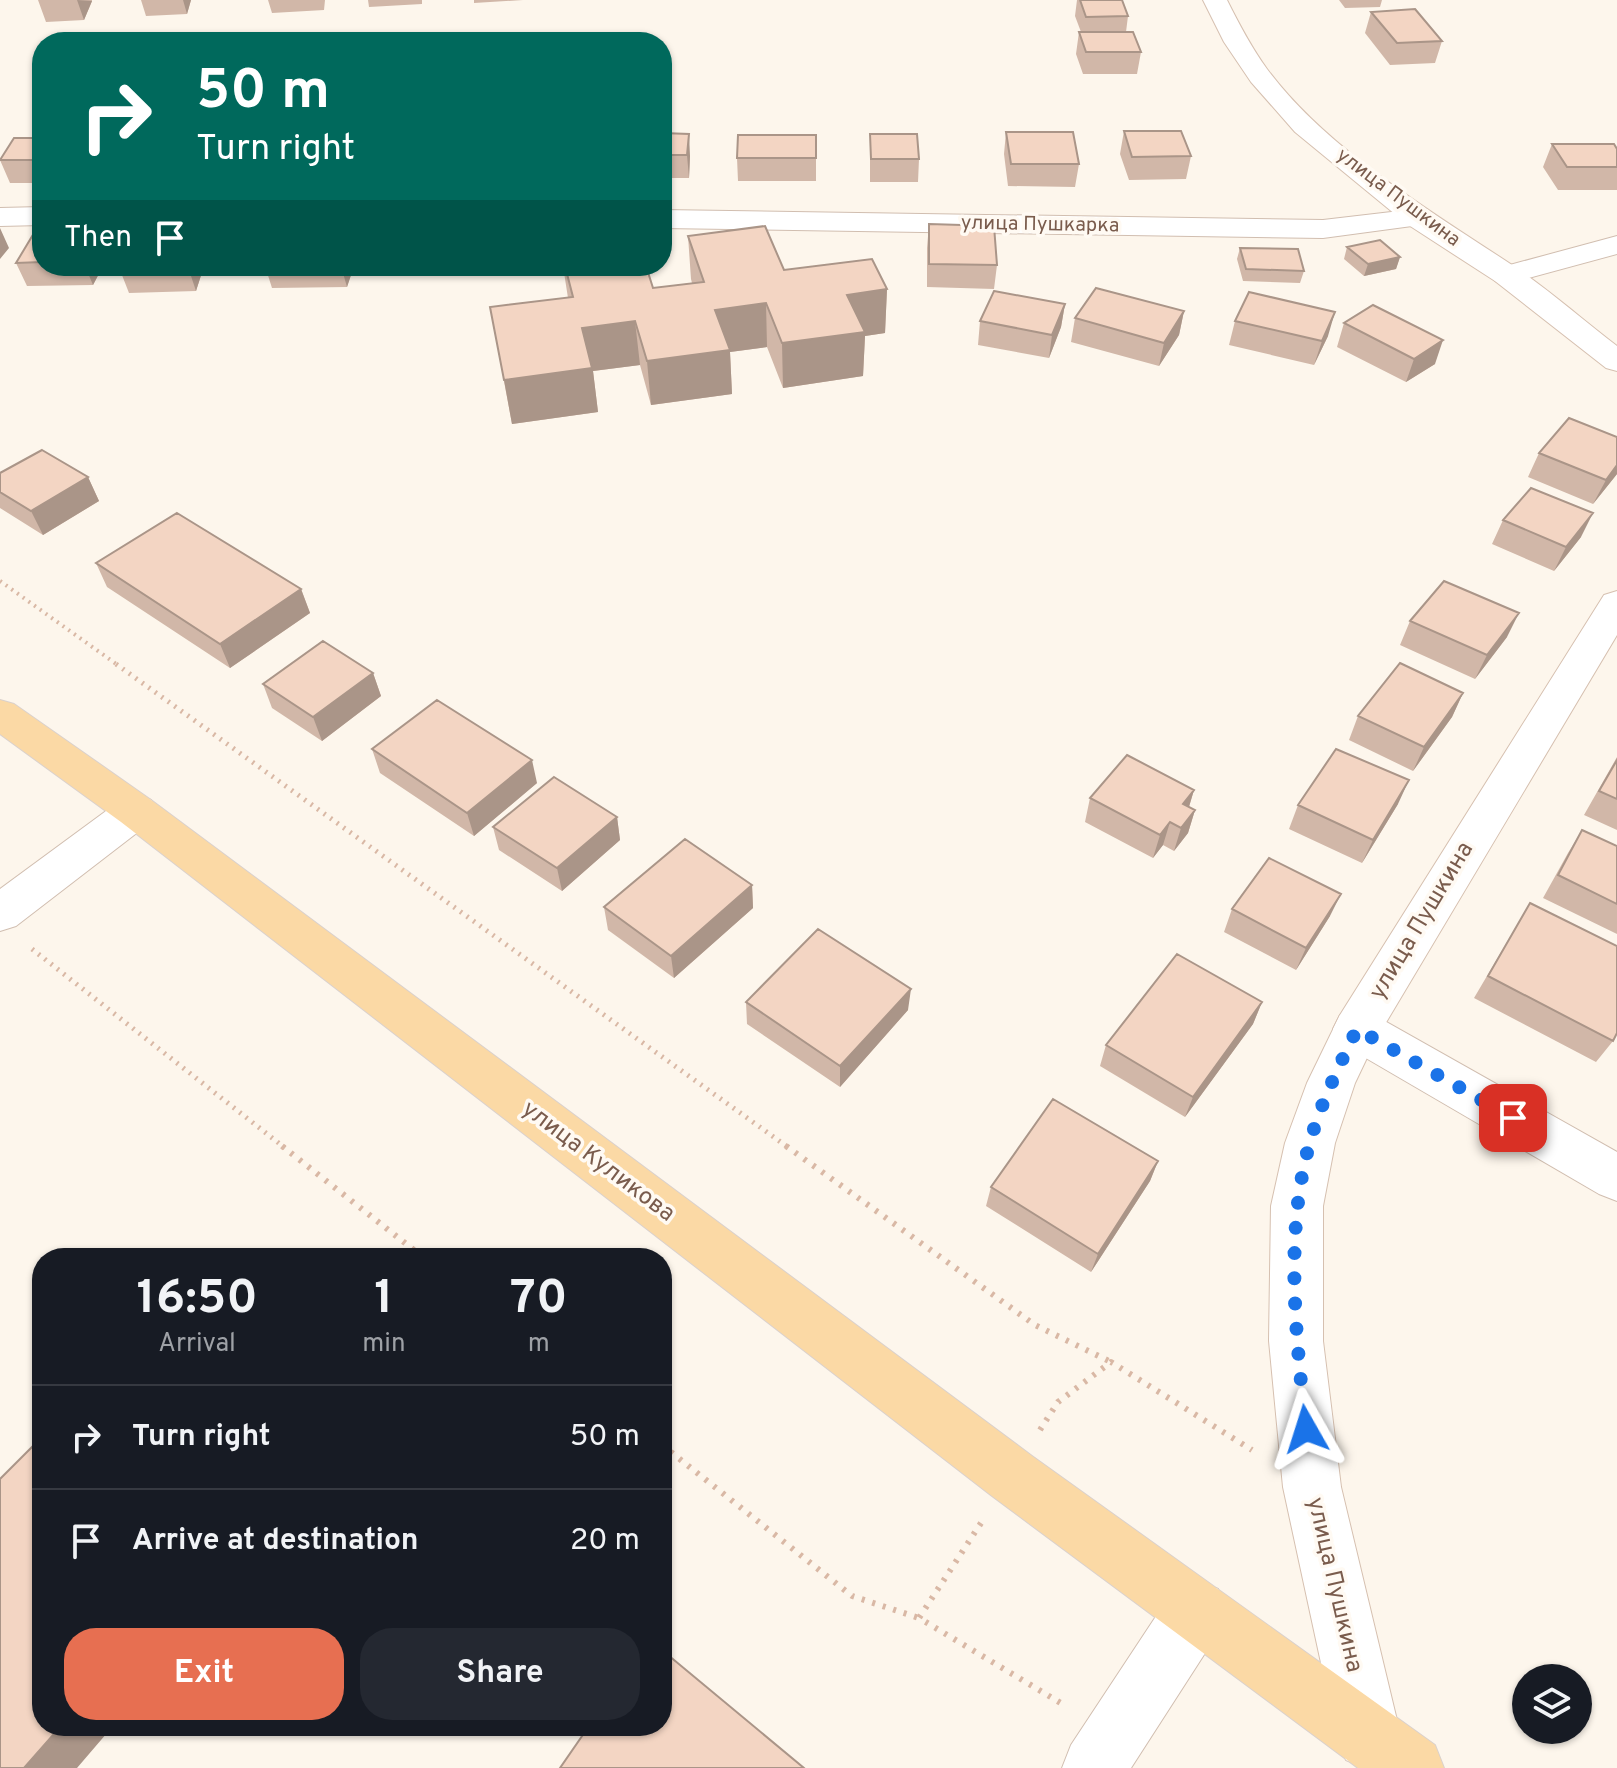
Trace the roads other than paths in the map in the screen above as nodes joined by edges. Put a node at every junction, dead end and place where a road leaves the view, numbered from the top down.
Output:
1 (1215, 0) edge
2 (32, 216) edge
3 (0, 217) edge
4 (1417, 218) junction
5 (672, 219) edge
6 (1617, 245) edge
7 (1506, 275) junction
8 (1617, 361) edge
9 (1617, 604) edge
10 (0, 714) edge
11 (136, 811) junction
12 (12, 928) edge
13 (1357, 1029) junction
14 (1617, 1178) edge
15 (1196, 1611) junction
16 (1390, 1752) edge
17 (1094, 1768) edge

1 - 4 street, улица Пушкина
2 - 3 street
4 - 5 street, улица Пушкарка
4 - 7 street, улица Пушкина
6 - 7 street
7 - 8 street, улица Пушкина
9 - 13 street, улица Пушкина
10 - 11 main road, улица Куликова
11 - 12 street
11 - 15 main road, улица Куликова
13 - 14 street
13 - 16 street, улица Пушкина
15 - 16 main road, улица Куликова
15 - 17 street

